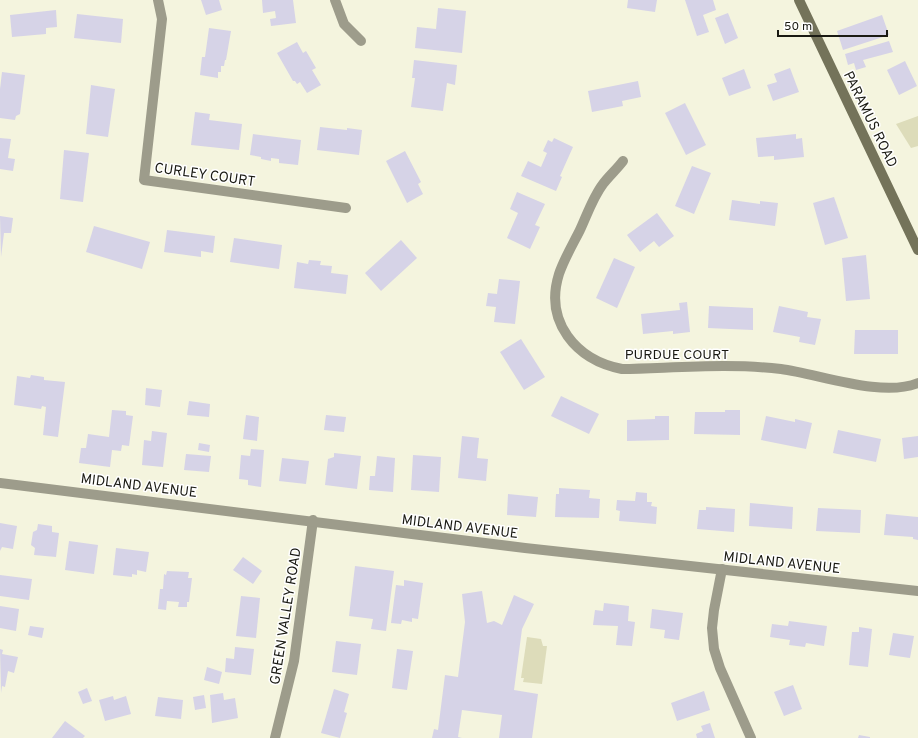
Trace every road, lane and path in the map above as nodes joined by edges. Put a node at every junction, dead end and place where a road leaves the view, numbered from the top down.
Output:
1 (158, 0) edge
2 (335, 0) edge
3 (799, 0) edge
4 (361, 41) dead end
5 (623, 161) dead end
6 (346, 208) dead end
7 (915, 235) edge
8 (918, 250) edge
9 (918, 383) edge
10 (0, 483) edge
11 (313, 520) junction
12 (722, 569) junction
13 (918, 591) edge
14 (274, 738) edge
15 (750, 738) edge

1 - 6 street, CURLEY COURT
2 - 4 street
3 - 7 main road, PARAMUS ROAD
5 - 9 street, PURDUE COURT
7 - 8 main road, PARAMUS ROAD
10 - 11 street, MIDLAND AVENUE
11 - 12 street, MIDLAND AVENUE
11 - 14 street, GREEN VALLEY ROAD
12 - 13 street, MIDLAND AVENUE
12 - 15 street

